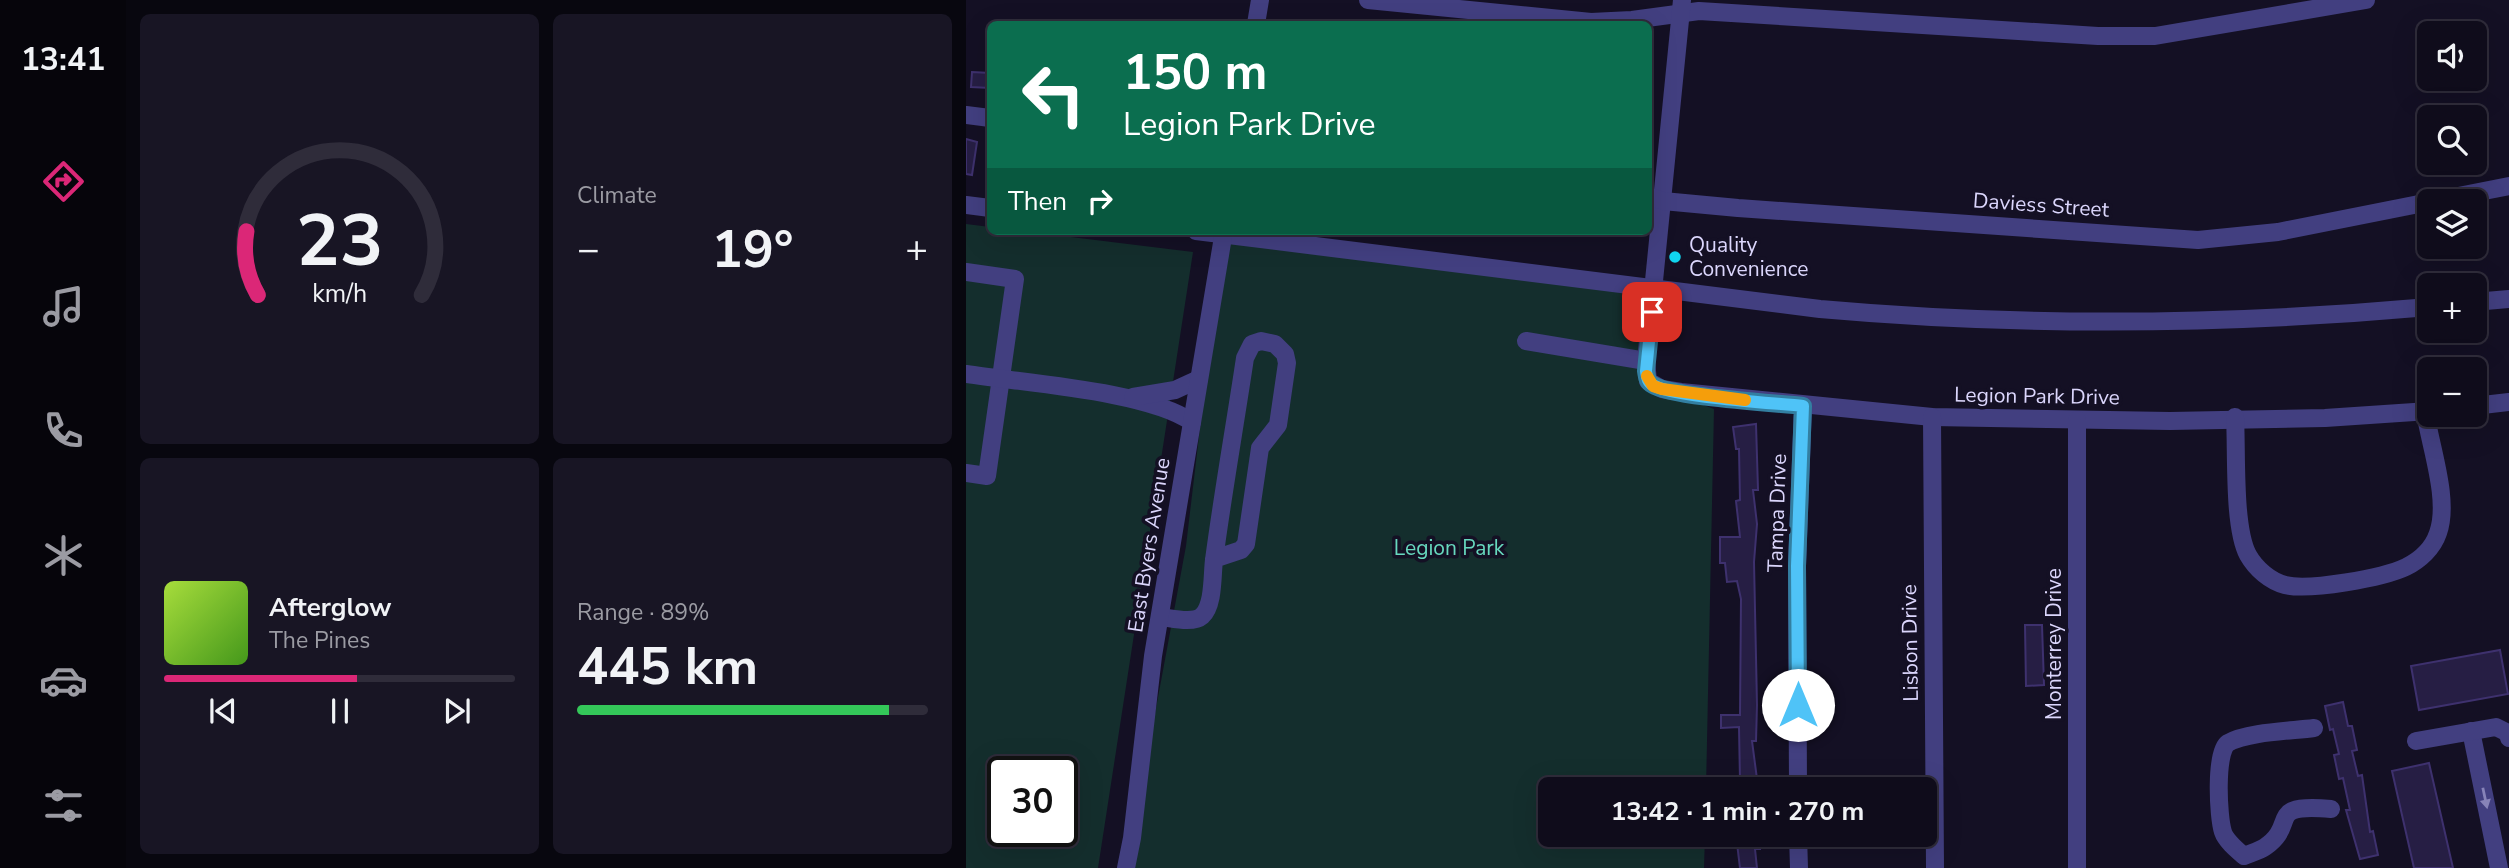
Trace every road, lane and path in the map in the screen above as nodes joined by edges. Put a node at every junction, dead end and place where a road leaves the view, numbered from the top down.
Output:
1 (1260, 0) edge
2 (1368, 0) edge
3 (2366, 0) edge
4 (1681, 7) edge
5 (1256, 21) edge
6 (1581, 21) edge
7 (1597, 21) edge
8 (966, 115) edge
9 (987, 118) edge
10 (2509, 186) edge
11 (2487, 191) edge
12 (1656, 198) edge
13 (966, 205) edge
14 (2417, 205) edge
15 (987, 208) edge
16 (1223, 235) edge
17 (1239, 235) edge
18 (966, 272) edge
19 (1655, 287) junction
20 (2509, 299) edge
21 (2487, 301) edge
22 (2417, 308) edge
23 (1526, 341) dead end
24 (1646, 361) junction
25 (966, 374) edge
26 (1001, 380) junction
27 (1199, 380) junction
28 (1130, 398) junction
29 (2509, 402) edge
30 (2487, 405) edge
31 (1803, 406) junction
32 (2417, 412) edge
33 (2235, 417) junction
34 (1932, 418) junction
35 (2077, 420) junction
36 (1192, 422) junction
37 (2430, 427) edge
38 (966, 473) edge
39 (1214, 559) junction
40 (1160, 617) junction
41 (2314, 728) dead end
42 (2471, 731) junction
43 (2509, 735) edge
44 (2416, 741) dead end
45 (1798, 777) edge
46 (2331, 809) dead end
47 (1798, 847) edge
48 (2245, 862) edge
49 (1126, 868) edge
50 (1799, 868) edge
51 (1935, 868) edge
52 (2077, 868) edge
53 (2499, 868) edge

1 - 5 street
2 - 6 street
3 - 4 street
4 - 7 street
4 - 12 street
8 - 9 street
10 - 11 street, Daviess Street
12 - 14 street, Daviess Street
12 - 19 street
13 - 15 street
16 - 27 street, East Byers Avenue
17 - 19 street
18 - 26 street
19 - 22 street
19 - 24 street
20 - 21 street
23 - 24 street
24 - 31 street, Legion Park Drive
25 - 26 street
26 - 28 street
26 - 38 street
27 - 28 street
27 - 36 street, East Byers Avenue
28 - 36 street
29 - 30 street
31 - 34 street, Legion Park Drive
31 - 45 street, Tampa Drive
32 - 33 street, Legion Park Drive
33 - 35 street, Legion Park Drive
33 - 37 street
34 - 35 street, Legion Park Drive
34 - 51 street, Lisbon Drive
35 - 52 street, Monterrey Drive
36 - 40 street, East Byers Avenue
39 - 39 street
39 - 40 street
40 - 49 street, East Byers Avenue
41 - 48 street
42 - 43 street
42 - 44 street
42 -> 53 street
46 - 48 street
47 - 50 street

